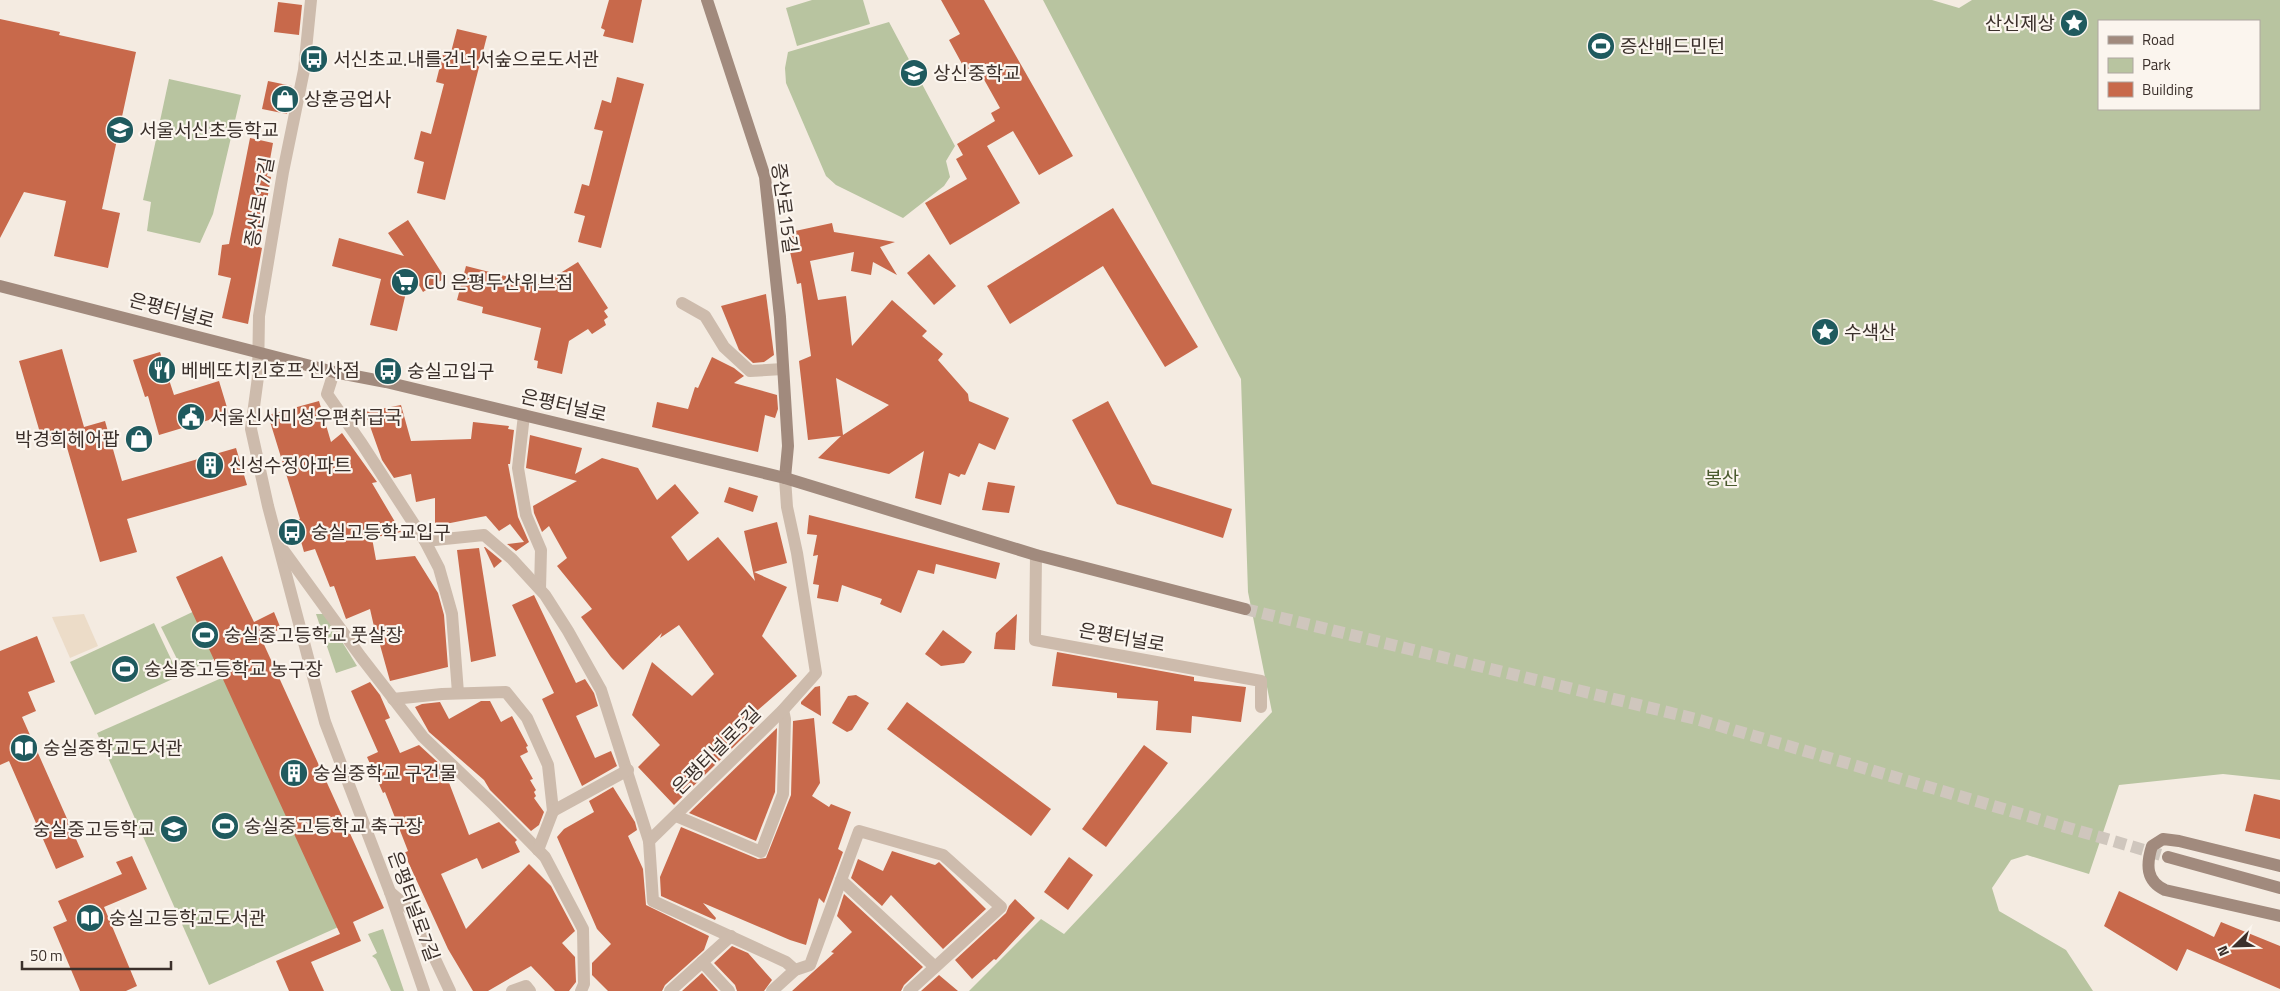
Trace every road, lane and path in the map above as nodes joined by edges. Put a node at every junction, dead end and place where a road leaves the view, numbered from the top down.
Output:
1 (311, 0) edge
2 (707, 0) edge
3 (0, 286) edge
4 (682, 303) dead end
5 (259, 352) junction
6 (783, 369) junction
7 (334, 372) junction
8 (524, 415) junction
9 (785, 478) junction
10 (425, 541) junction
11 (280, 546) junction
12 (1036, 555) junction
13 (540, 589) junction
14 (1245, 609) tunnel mouth
15 (458, 693) junction
16 (393, 699) junction
17 (1261, 707) dead end
18 (783, 710) junction
19 (628, 770) junction
20 (553, 811) junction
21 (676, 816) junction
22 (649, 841) junction
23 (538, 850) junction
24 (2168, 857) tunnel mouth
25 (2280, 866) edge
26 (841, 880) junction
27 (2280, 888) edge
28 (390, 892) junction
29 (2280, 916) edge
30 (731, 936) junction
31 (702, 962) junction
32 (935, 967) junction
33 (796, 970) junction
34 (424, 991) edge
35 (450, 991) edge
36 (512, 991) edge
37 (530, 991) edge
38 (581, 991) edge
39 (670, 991) edge
40 (728, 991) edge
41 (772, 991) edge
42 (909, 991) edge

1 - 5 street, 증산로17길
2 - 6 main road, 증산로15길
3 - 5 main road, 은평터널로
4 - 6 street
5 - 7 main road, 은평터널로
5 - 11 street, 은평터널로7길
6 - 9 main road, 증산로15길
7 - 8 main road, 은평터널로
7 - 10 street
8 - 9 main road, 은평터널로
8 - 13 street
9 - 12 main road, 은평터널로
9 - 18 street
10 - 13 street
10 - 15 street
11 - 16 street, 은평터널로7길
11 - 28 street, 은평터널로7길
12 - 14 main road, 은평터널로
12 - 17 street, 은평터널로
13 - 19 street
15 - 16 street
15 - 20 street
16 - 23 street, 은평터널로7길
18 - 21 street, 은평터널로5길
18 - 21 street, 은평터널로5길
19 - 20 street
19 - 22 street
20 - 23 street
21 - 22 street, 은평터널로5길
22 - 30 street
23 - 38 street, 은평터널로7길
24 - 27 main road
25 - 29 main road
26 - 32 street
26 - 32 street
26 - 33 street
28 - 34 street, 은평터널로7길
28 - 35 street
30 - 31 street
30 - 33 street
31 - 39 street
31 - 40 street
32 - 42 street
33 - 41 street
36 - 37 street

